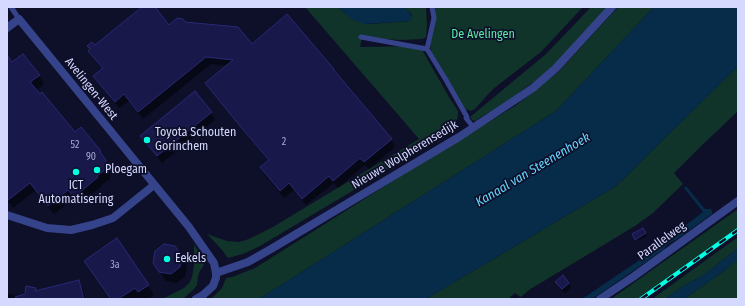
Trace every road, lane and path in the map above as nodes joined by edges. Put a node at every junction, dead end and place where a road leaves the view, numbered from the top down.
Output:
1 (11, 7) edge
2 (432, 7) edge
3 (612, 7) edge
4 (18, 19) junction
5 (7, 28) edge
6 (361, 37) dead end
7 (427, 49) junction
8 (474, 128) junction
9 (154, 185) junction
10 (738, 201) edge
11 (7, 215) edge
12 (216, 273) junction
13 (196, 299) edge
14 (600, 299) edge

1 - 4 lane
2 - 7 lane
3 - 8 street, Nieuwe Wolpherensedijk
4 - 5 street
4 - 9 street, Avelingen-West
6 - 7 lane
7 - 8 lane
8 - 12 street, Nieuwe Wolpherensedijk
9 - 11 street
9 - 12 street, Avelingen-West
10 - 14 street, Parallelweg
12 - 13 street

